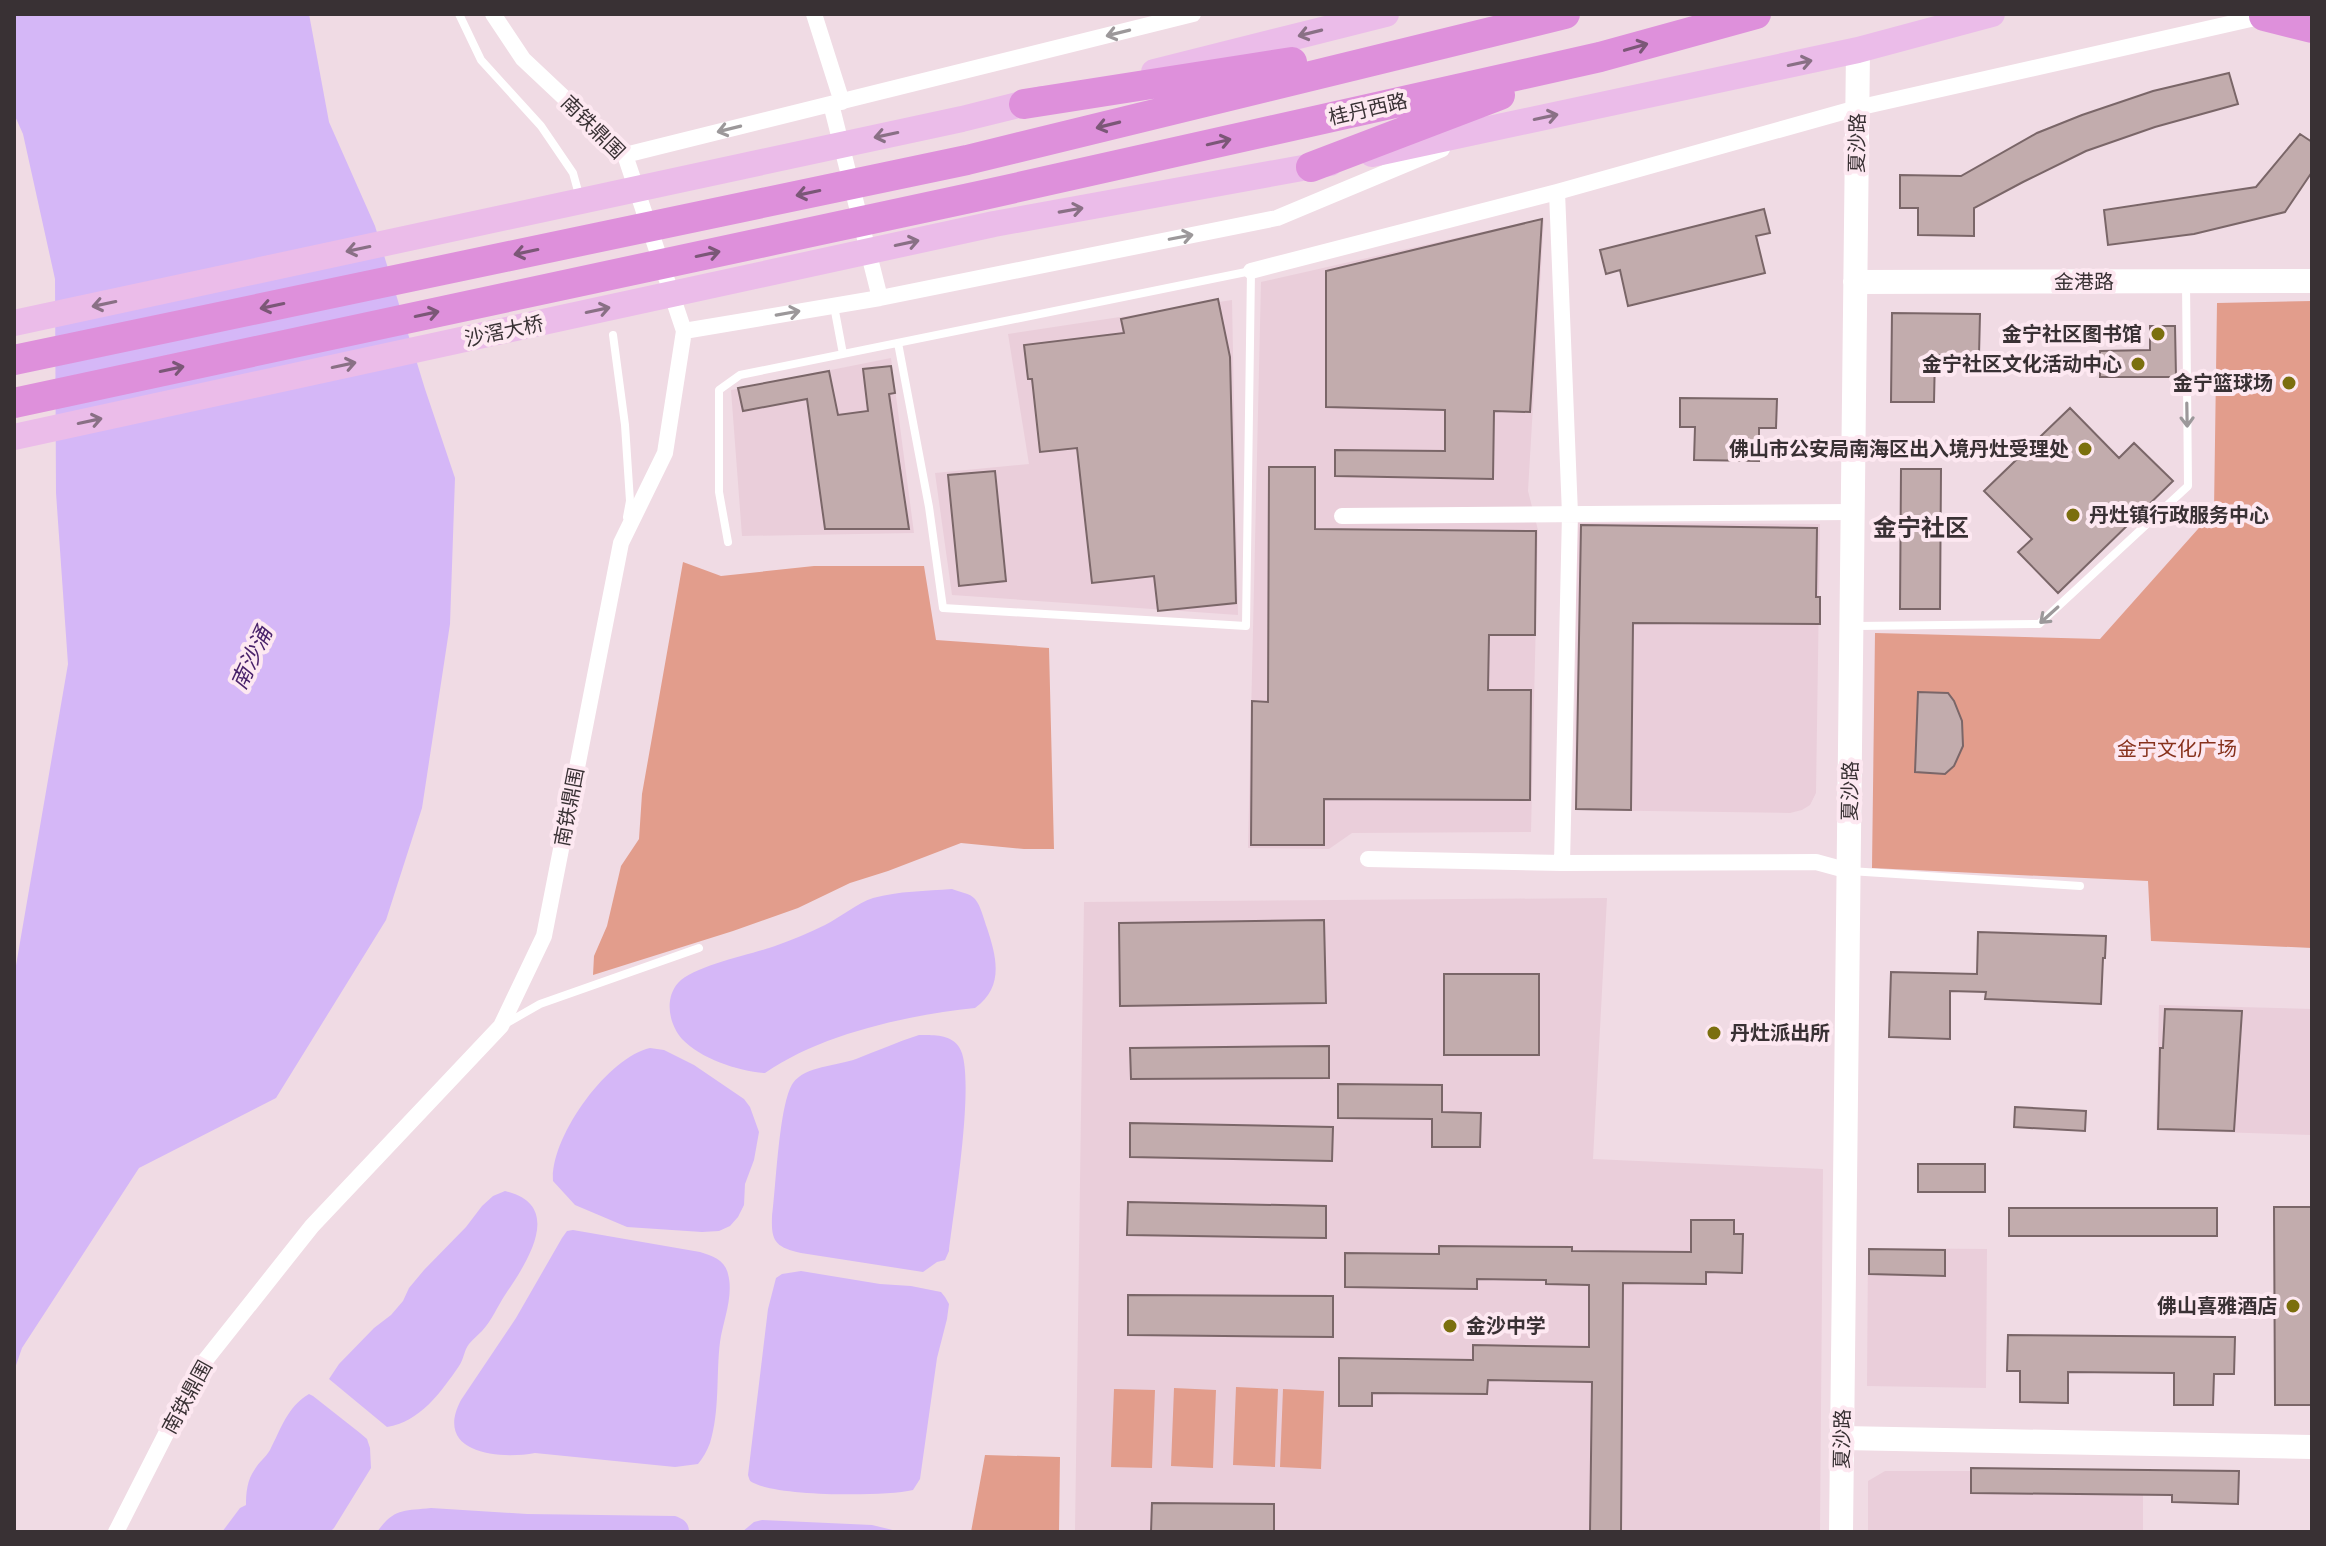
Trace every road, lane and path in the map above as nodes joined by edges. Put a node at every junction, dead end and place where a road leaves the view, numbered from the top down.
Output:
1 (459, 14) edge
2 (493, 14) edge
3 (814, 14) edge
4 (1193, 14) edge
5 (1386, 14) edge
6 (1565, 14) edge
7 (1756, 14) edge
8 (1992, 14) edge
9 (2260, 15) edge
10 (2312, 28) edge
11 (1491, 31) junction
12 (1858, 50) junction
13 (1600, 57) junction
14 (837, 103) junction
15 (1024, 104) junction
16 (1857, 108) junction
17 (1491, 128) junction
18 (625, 155) junction
19 (1311, 167) junction
20 (578, 191) dead end
21 (1557, 192) junction
22 (979, 196) joint
23 (1251, 271) junction
24 (2186, 281) junction
25 (2312, 281) edge
26 (1855, 282) junction
27 (880, 298) junction
28 (834, 306) junction
29 (14, 323) edge
30 (684, 331) junction
31 (613, 335) dead end
32 (898, 343) junction
33 (843, 354) junction
34 (14, 360) edge
35 (14, 403) edge
36 (14, 437) edge
37 (1853, 512) junction
38 (1570, 514) junction
39 (1342, 516) dead end
40 (728, 542) dead end
41 (621, 543) junction
42 (1852, 626) junction
43 (1368, 859) dead end
44 (1562, 863) junction
45 (1849, 871) junction
46 (2080, 886) dead end
47 (699, 948) dead end
48 (501, 1026) junction
49 (1843, 1438) junction
50 (2312, 1447) edge
51 (116, 1532) edge
52 (1841, 1532) edge

1 - 20 lane
2 - 18 street, 南铁鼎围
3 - 14 street
4 -> 14 street
5 -> 15 main road
6 - 11 highway
13 -> 7 highway, 桂丹西路
8 - 12 main road, 沙滘大桥
9 - 10 highway
9 - 16 street
11 - 15 highway
11 -> 34 highway
12 - 16 street, 夏沙路
17 -> 12 main road, 沙滘大桥
13 - 19 highway
22 -> 13 highway, 桂丹西路
14 -> 18 street
14 - 27 street
15 -> 29 main road
16 - 21 street
16 - 26 street, 夏沙路
17 - 19 main road, 沙滘大桥
27 -> 17 street
18 - 30 street, 南铁鼎围
36 -> 19 main road, 沙滘大桥
21 - 23 street
21 - 38 street
35 -> 22 highway, 沙滘大桥
23 - 32 lane
23 - 32 lane
24 - 25 street, 金港路
24 - 26 street, 金港路
24 -> 42 lane
26 - 37 street, 夏沙路
27 - 28 street
30 -> 28 street
28 - 33 lane
30 - 41 street, 南铁鼎围
31 - 41 lane
32 - 33 lane
33 - 40 lane
37 - 38 street
37 - 42 street, 夏沙路
38 - 39 street
38 - 44 street
41 - 48 street, 南铁鼎围
42 - 45 street, 夏沙路
43 - 44 street
44 - 45 street
45 - 46 lane
45 - 49 street, 夏沙路
47 - 48 lane
48 - 51 street, 南铁鼎围
49 - 50 street
49 - 52 street, 夏沙路

